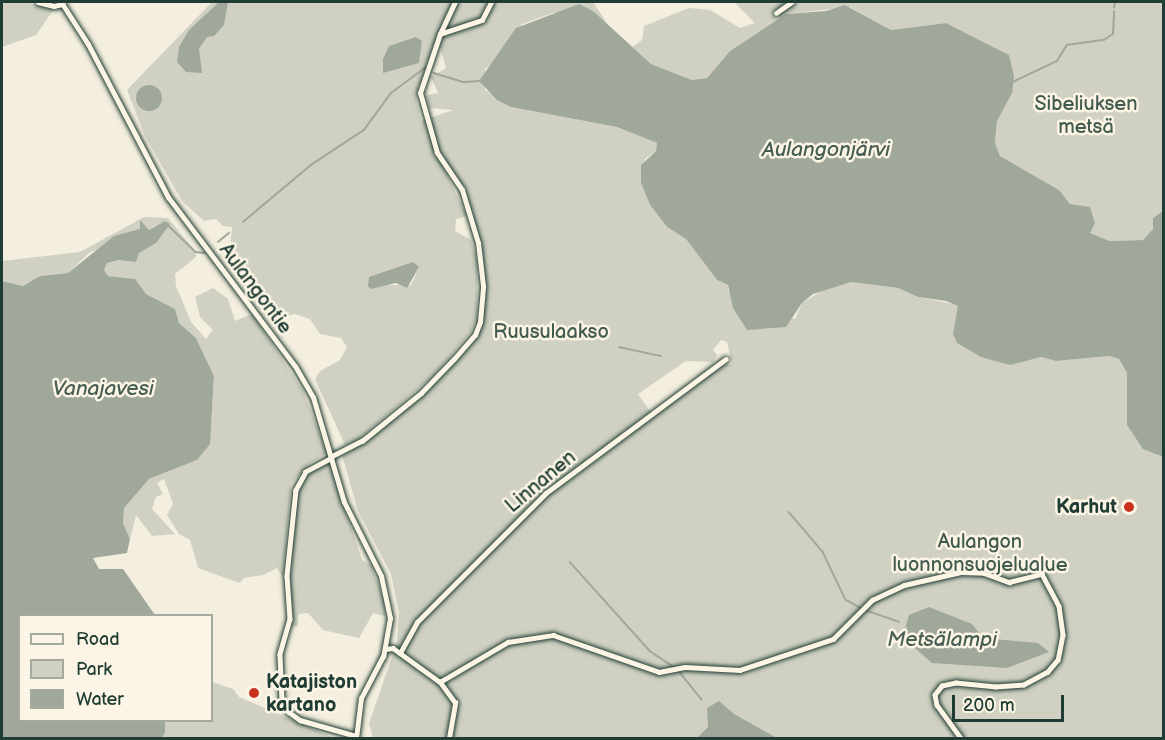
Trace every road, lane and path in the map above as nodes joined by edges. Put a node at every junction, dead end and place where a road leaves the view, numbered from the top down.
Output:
1 (38, 2) edge
2 (455, 2) edge
3 (491, 2) edge
4 (792, 2) edge
5 (62, 3) edge
6 (776, 13) dead end
7 (440, 34) junction
8 (726, 359) dead end
9 (332, 457) junction
10 (386, 645) junction
11 (398, 652) junction
12 (440, 682) junction
13 (356, 737) edge
14 (449, 738) edge
15 (961, 738) edge

1 - 5 street
2 - 7 street
3 - 7 street
4 - 6 street
5 - 9 street, Aulangontie
7 - 9 street
8 - 11 street, Linnanen
9 - 10 street, Aulangontie
9 - 13 street
10 - 11 street
10 - 13 street, Aulangontie
11 - 12 street
12 - 14 street
12 - 15 street

